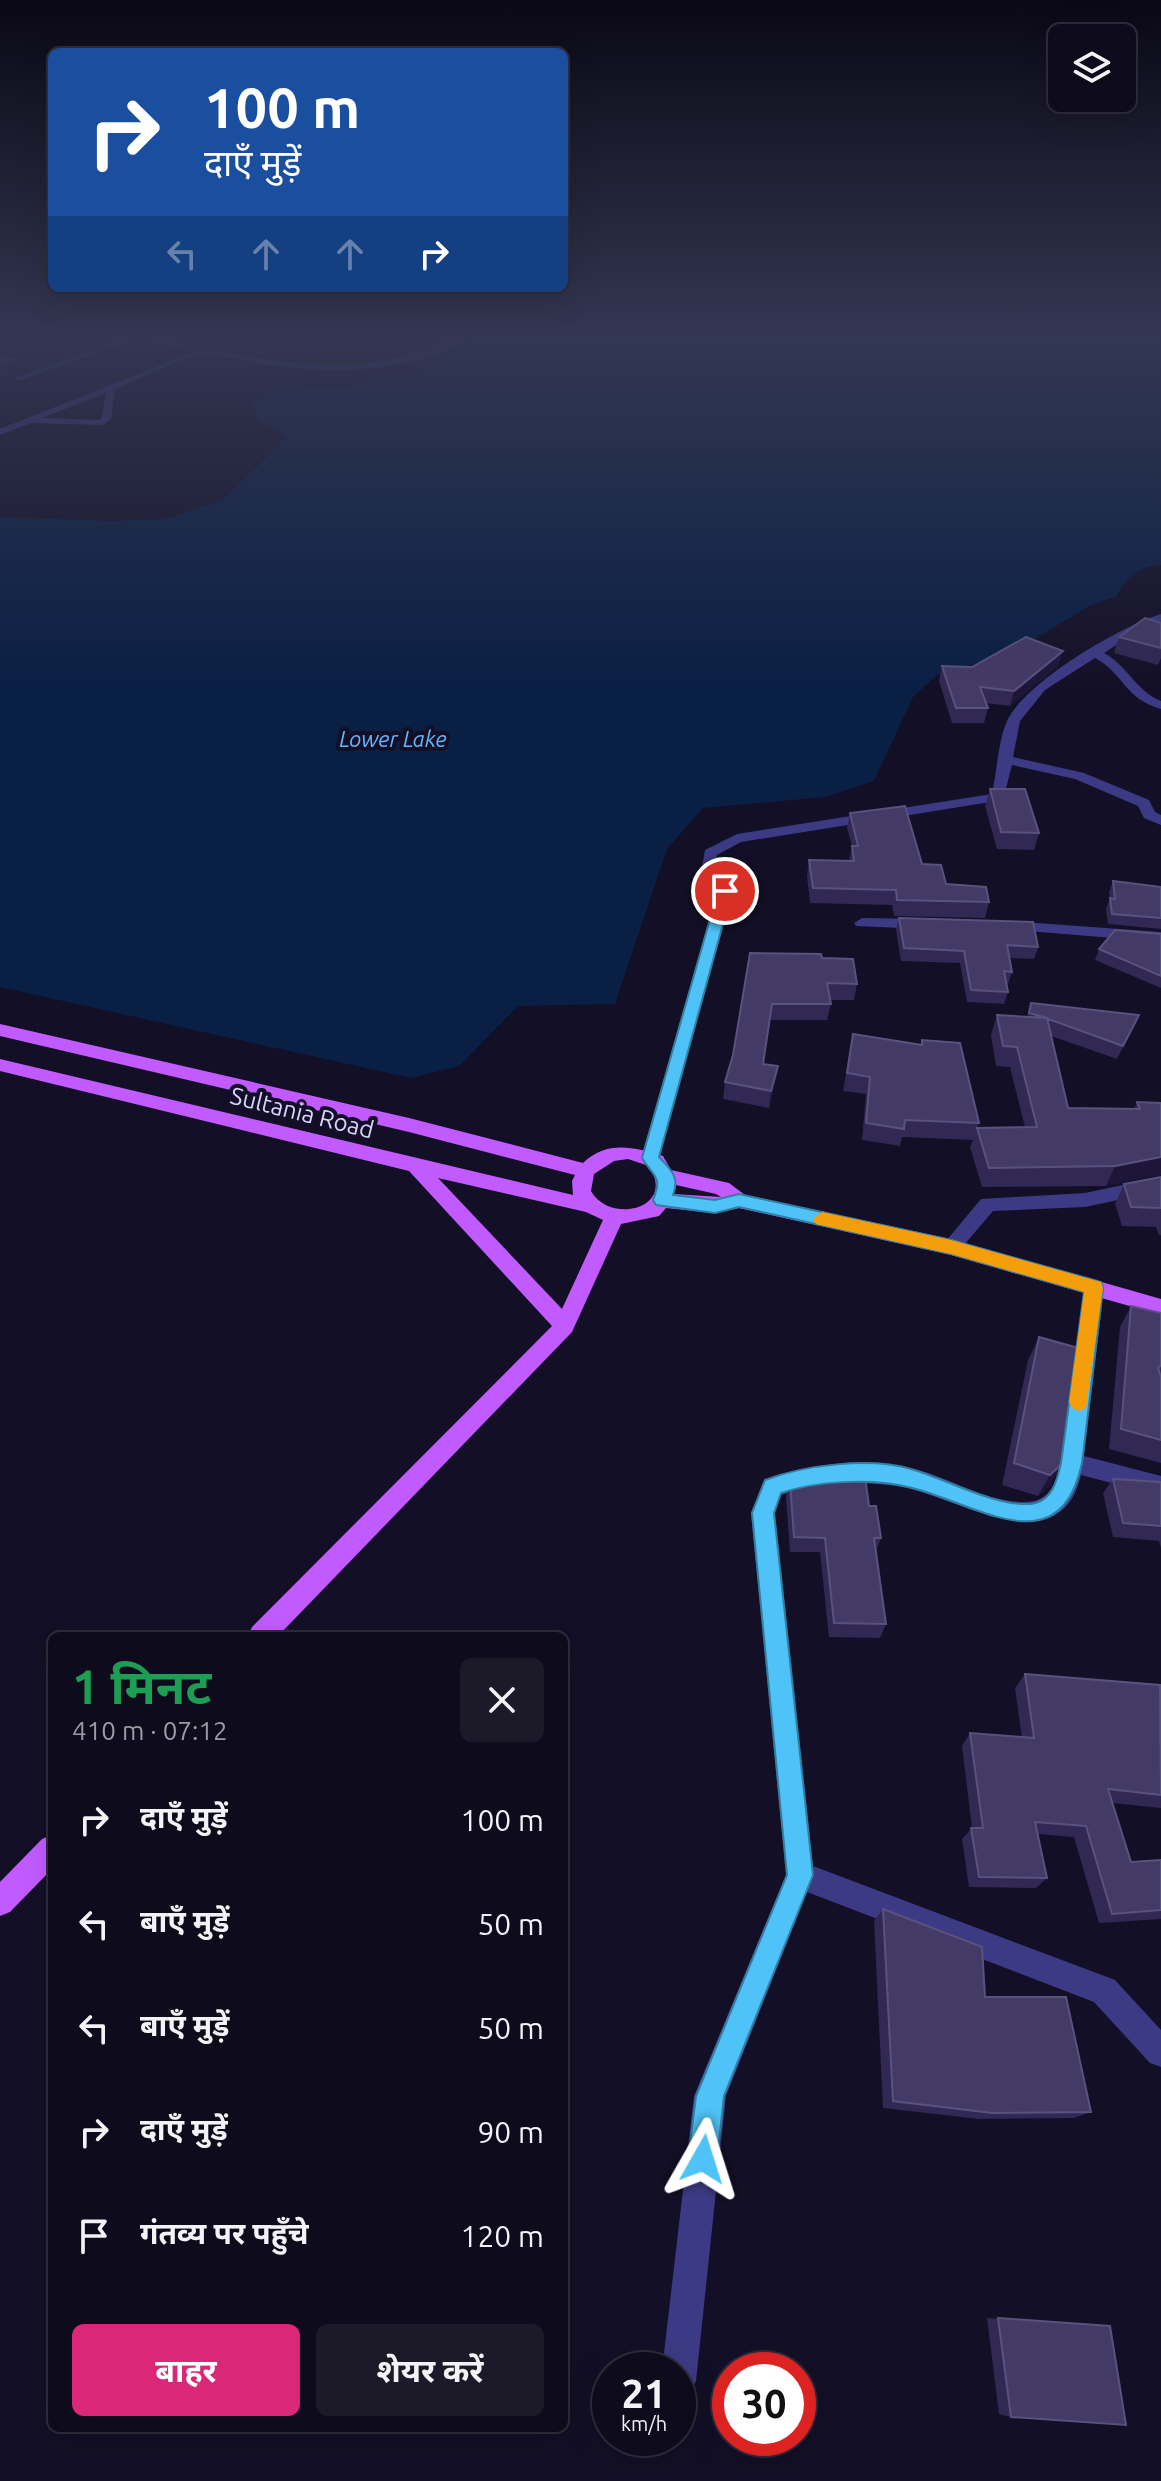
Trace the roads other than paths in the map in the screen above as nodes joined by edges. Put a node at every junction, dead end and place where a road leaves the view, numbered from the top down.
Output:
1 (1161, 618) edge
2 (1093, 652) junction
3 (1161, 705) edge
4 (1007, 760) junction
5 (1161, 821) edge
6 (862, 923) dead end
7 (940, 925) edge
8 (986, 926) edge
9 (1161, 937) edge
10 (0, 1030) edge
11 (0, 1065) edge
12 (650, 1158) junction
13 (415, 1166) junction
14 (584, 1170) junction
15 (666, 1176) junction
16 (1161, 1184) edge
17 (662, 1200) junction
18 (739, 1201) junction
19 (592, 1206) junction
20 (615, 1216) junction
21 (951, 1247) junction
22 (1094, 1288) junction
23 (1161, 1307) edge
24 (565, 1326) junction
25 (1072, 1463) junction
26 (1161, 1486) edge
27 (265, 1632) edge
28 (48, 1853) edge
29 (800, 1875) junction
30 (0, 1902) edge
31 (1161, 2052) edge
32 (681, 2352) edge

1 - 2 street
2 - 3 street
2 - 4 street
4 - 5 street
4 - 12 street
6 - 7 street
8 - 9 street
10 - 14 main road, Sultania Road
11 - 13 main road, Sultania Road
12 - 14 main road
12 - 15 main road
13 - 19 main road, Sultania Road
13 - 24 main road
14 - 19 main road
15 - 17 main road
15 - 18 main road
16 - 21 street
17 - 18 main road
17 - 20 main road
18 - 21 main road
19 - 20 main road
20 - 24 main road
21 - 22 main road
22 - 23 main road
22 - 25 street
24 - 27 main road
25 - 26 street
25 - 29 street
28 - 30 main road
29 - 31 street
29 - 32 street

